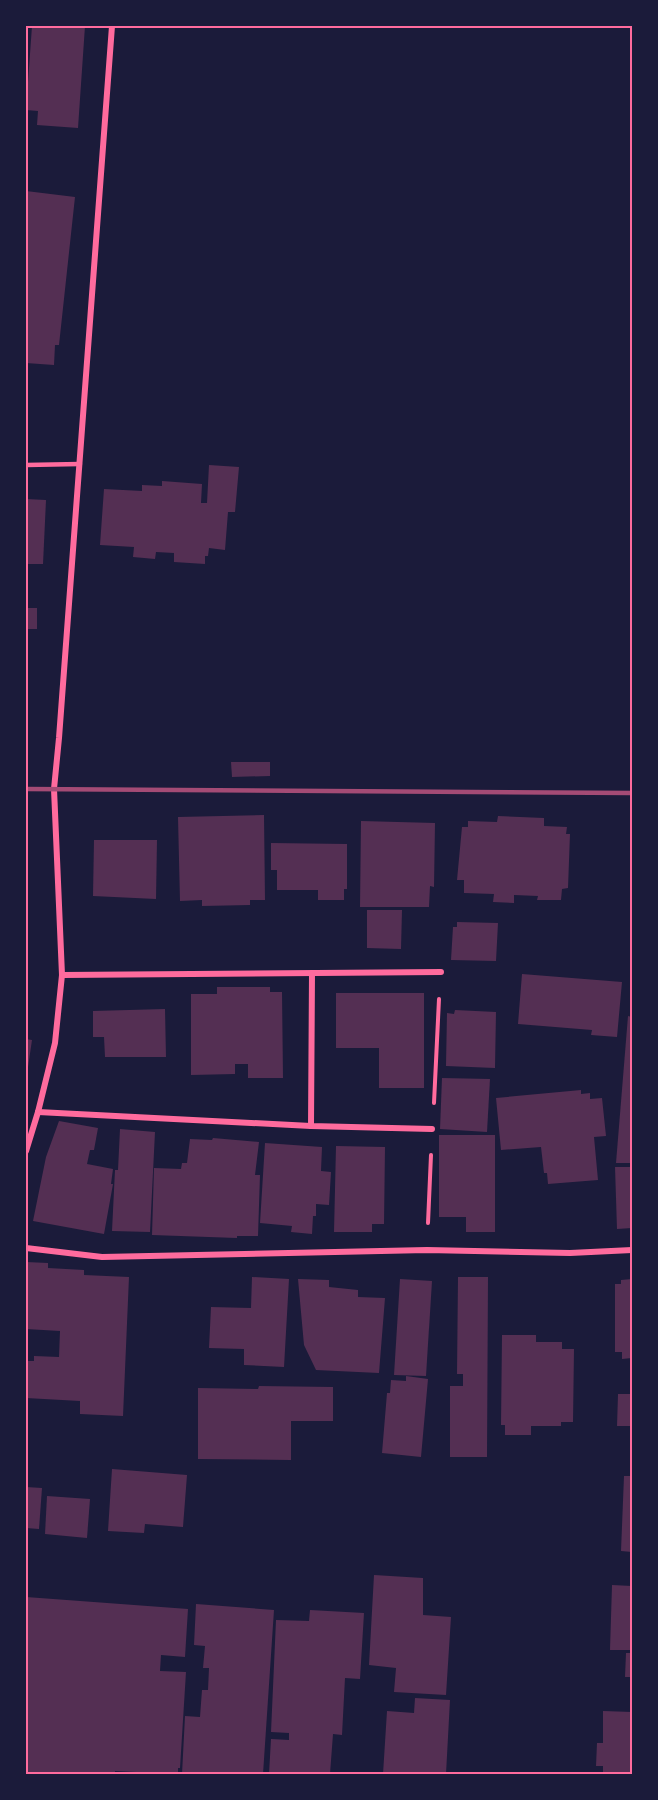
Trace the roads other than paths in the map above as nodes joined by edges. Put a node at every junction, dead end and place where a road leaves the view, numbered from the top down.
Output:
1 (112, 26) edge
2 (80, 464) junction
3 (26, 465) edge
4 (441, 972) dead end
5 (312, 973) junction
6 (62, 975) junction
7 (38, 1112) junction
8 (311, 1126) junction
9 (432, 1129) dead end
10 (26, 1151) edge
11 (26, 1248) edge
12 (633, 1250) edge

1 - 2 street
2 - 3 lane
2 - 6 street
4 - 5 street
5 - 6 street
5 - 8 street
6 - 7 street
7 - 8 street
7 - 10 street
8 - 9 street
11 - 12 street

